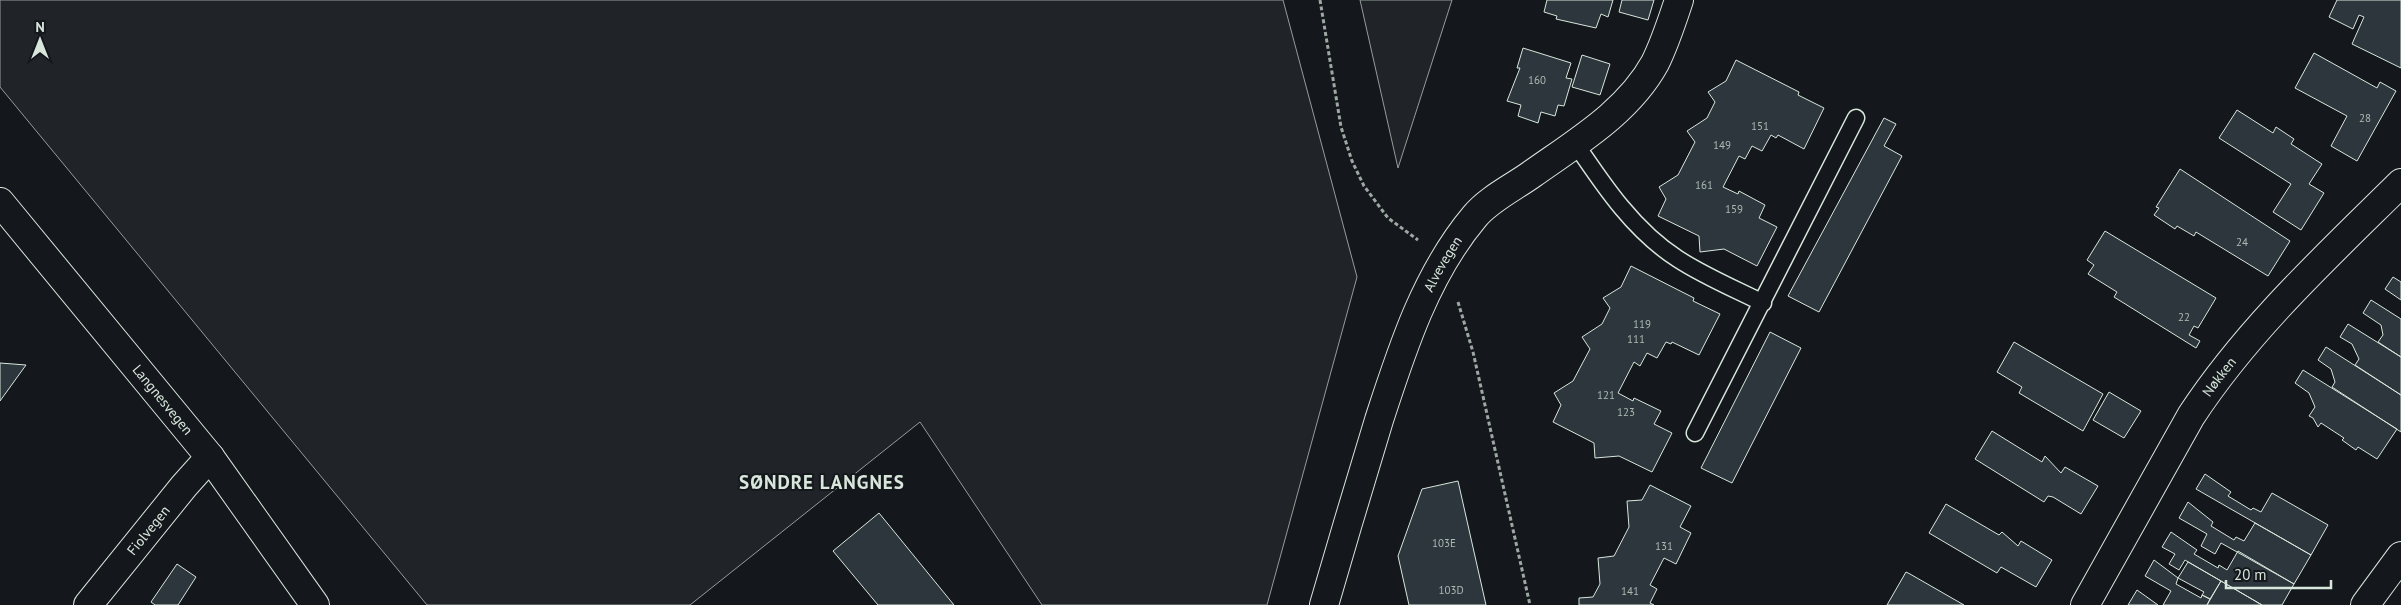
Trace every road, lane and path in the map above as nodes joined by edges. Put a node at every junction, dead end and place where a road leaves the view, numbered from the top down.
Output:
1 (1320, 0) edge
2 (1679, 0) edge
3 (1856, 118) dead end
4 (1575, 143) junction
5 (2401, 183) edge
6 (3, 211) edge
7 (1439, 269) junction
8 (1763, 303) junction
9 (1695, 433) dead end
10 (210, 457) junction
11 (2401, 556) edge
12 (88, 605) edge
13 (315, 605) edge
14 (1324, 605) edge
15 (1530, 605) edge
16 (2085, 605) edge
17 (2365, 605) edge

1 - 7 path
2 - 4 street, Alvevegen
3 - 8 lane
4 - 7 street, Alvevegen
4 - 8 lane
5 - 16 street, Nøkken
6 - 10 street, Langnesvegen
7 - 14 street, Alvevegen
7 - 15 path
8 - 9 lane
10 - 12 street, Fiolvegen
10 - 13 street, Langnesvegen
11 - 17 street

